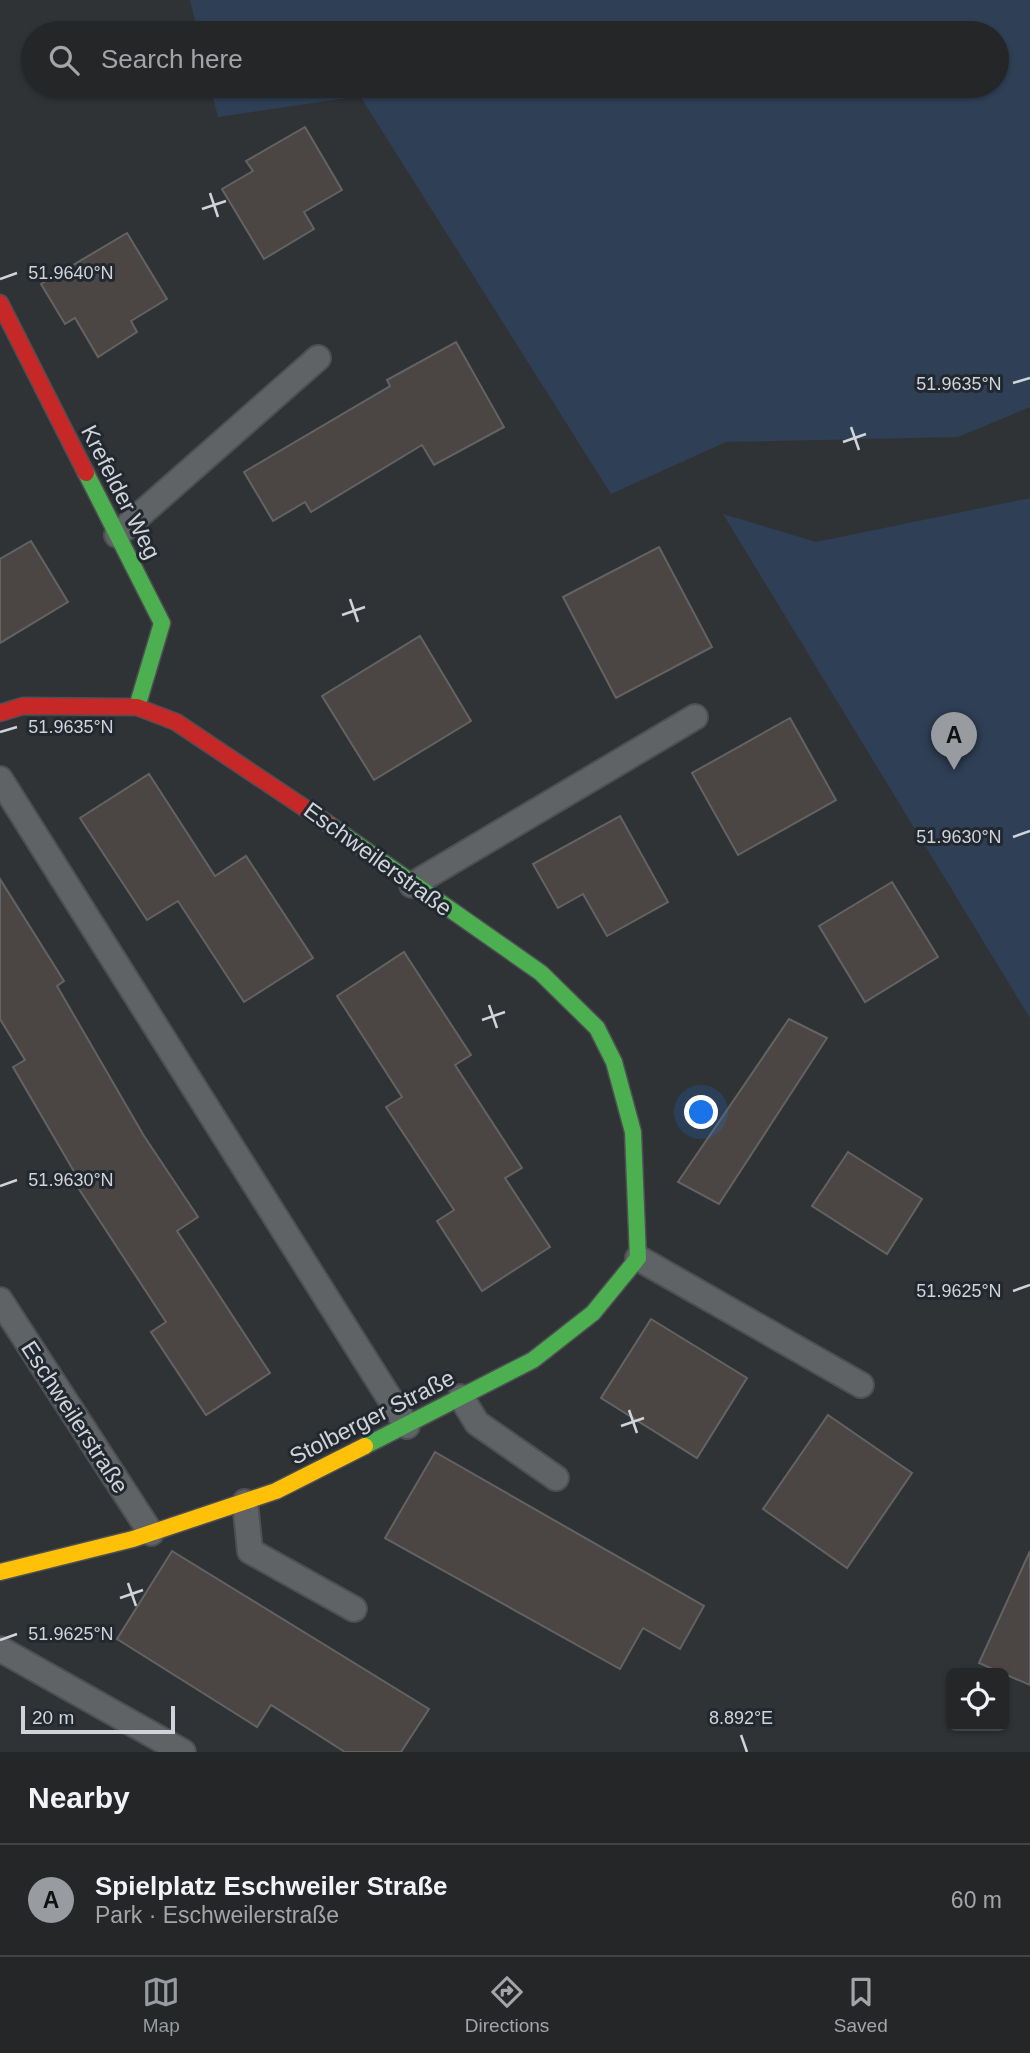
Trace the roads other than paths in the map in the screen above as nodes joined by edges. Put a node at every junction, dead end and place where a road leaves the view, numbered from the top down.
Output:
1 (0, 303) edge
2 (318, 358) dead end
3 (117, 535) junction
4 (137, 707) junction
5 (0, 713) edge
6 (695, 717) dead end
7 (0, 779) edge
8 (412, 886) junction
9 (638, 1258) junction
10 (0, 1300) edge
11 (861, 1385) dead end
12 (461, 1398) junction
13 (407, 1426) junction
14 (556, 1478) dead end
15 (245, 1502) junction
16 (151, 1533) junction
17 (0, 1572) edge
18 (354, 1609) dead end
19 (0, 1649) edge
20 (183, 1752) edge

1 - 3 street, Krefelder Weg
2 - 3 lane
3 - 4 street, Krefelder Weg
4 - 5 street, Eschweilerstraße
4 - 8 street, Eschweilerstraße
6 - 8 lane
7 - 13 lane
8 - 9 street, Eschweilerstraße
9 - 11 lane
9 - 12 street, Stolberger Straße
10 - 16 lane, Eschweilerstraße
12 - 13 street, Stolberger Straße
12 - 14 lane
13 - 15 street, Stolberger Straße
15 - 16 street, Stolberger Straße
15 - 18 lane
16 - 17 street, Stolberger Straße
19 - 20 lane

